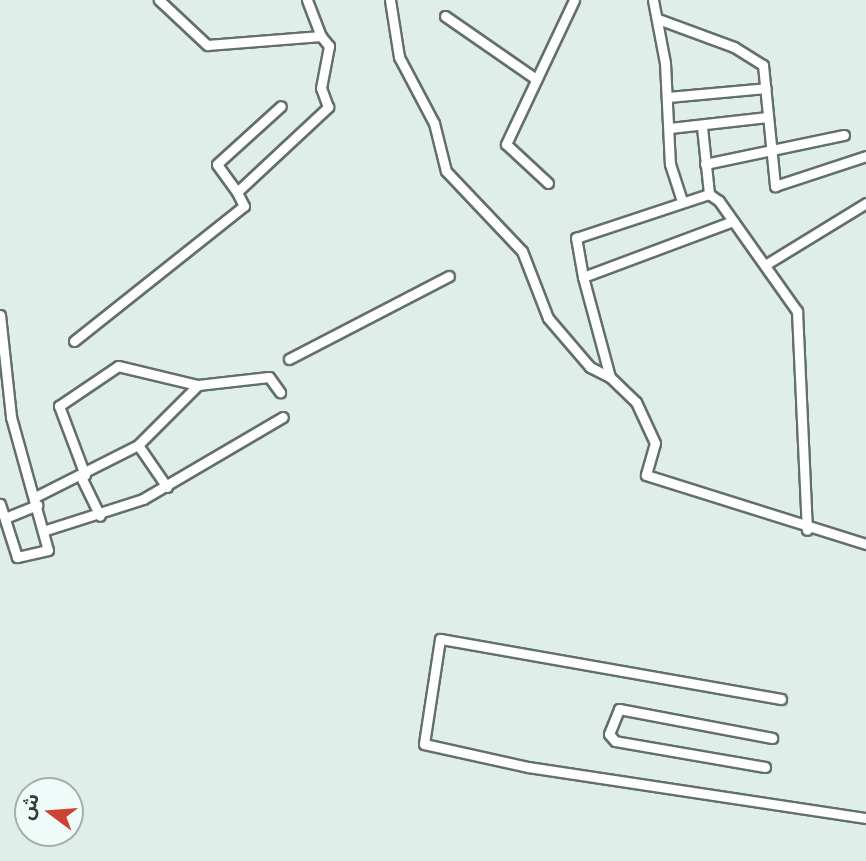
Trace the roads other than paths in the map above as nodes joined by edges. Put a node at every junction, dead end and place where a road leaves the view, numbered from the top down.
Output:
1 (159, 0) edge
2 (307, 0) edge
3 (390, 0) edge
4 (574, 0) edge
5 (653, 0) edge
6 (444, 16) dead end
7 (658, 19) junction
8 (321, 36) junction
9 (536, 79) junction
10 (766, 88) junction
11 (668, 97) junction
12 (281, 106) dead end
13 (767, 117) junction
14 (702, 127) junction
15 (670, 128) junction
16 (844, 135) dead end
17 (771, 154) junction
18 (866, 156) edge
19 (705, 164) junction
20 (548, 183) dead end
21 (237, 192) junction
22 (709, 194) junction
23 (682, 202) junction
24 (866, 203) edge
25 (733, 221) junction
26 (765, 265) junction
27 (449, 276) dead end
28 (583, 277) junction
29 (0, 315) edge
30 (74, 341) dead end
31 (289, 359) dead end
32 (3, 363) edge
33 (610, 377) junction
34 (198, 385) junction
35 (279, 392) dead end
36 (283, 417) dead end
37 (138, 445) junction
38 (83, 476) junction
39 (167, 487) junction
40 (36, 501) junction
41 (0, 504) edge
42 (100, 516) junction
43 (4, 523) edge
44 (46, 530) junction
45 (807, 530) junction
46 (866, 544) edge
47 (781, 699) dead end
48 (772, 738) dead end
49 (765, 766) dead end
50 (866, 818) edge

1 - 8 street
2 - 8 street
3 - 33 street
4 - 9 street
5 - 7 street
6 - 9 street
7 - 10 street
7 - 11 street
8 - 21 street
9 - 20 street
10 - 11 street
10 - 13 street
11 - 15 street
12 - 21 street
13 - 14 street
13 - 17 street
14 - 15 street
14 - 19 street
15 - 23 street
16 - 17 street
17 - 18 street
17 - 19 street
19 - 22 street
21 - 30 street
22 - 23 street
22 - 25 street
23 - 28 street
24 - 26 street
25 - 26 street
25 - 28 street
26 - 45 street
27 - 31 street
28 - 33 street
29 - 32 street
32 - 40 street
33 - 45 street
34 - 35 street
34 - 37 street
34 - 38 street
36 - 39 street
37 - 38 street
37 - 39 street
38 - 40 street
38 - 42 street
39 - 42 street
40 - 43 street
40 - 44 street
41 - 43 street
42 - 44 street
43 - 44 street
45 - 46 street
47 - 50 street
48 - 49 street

